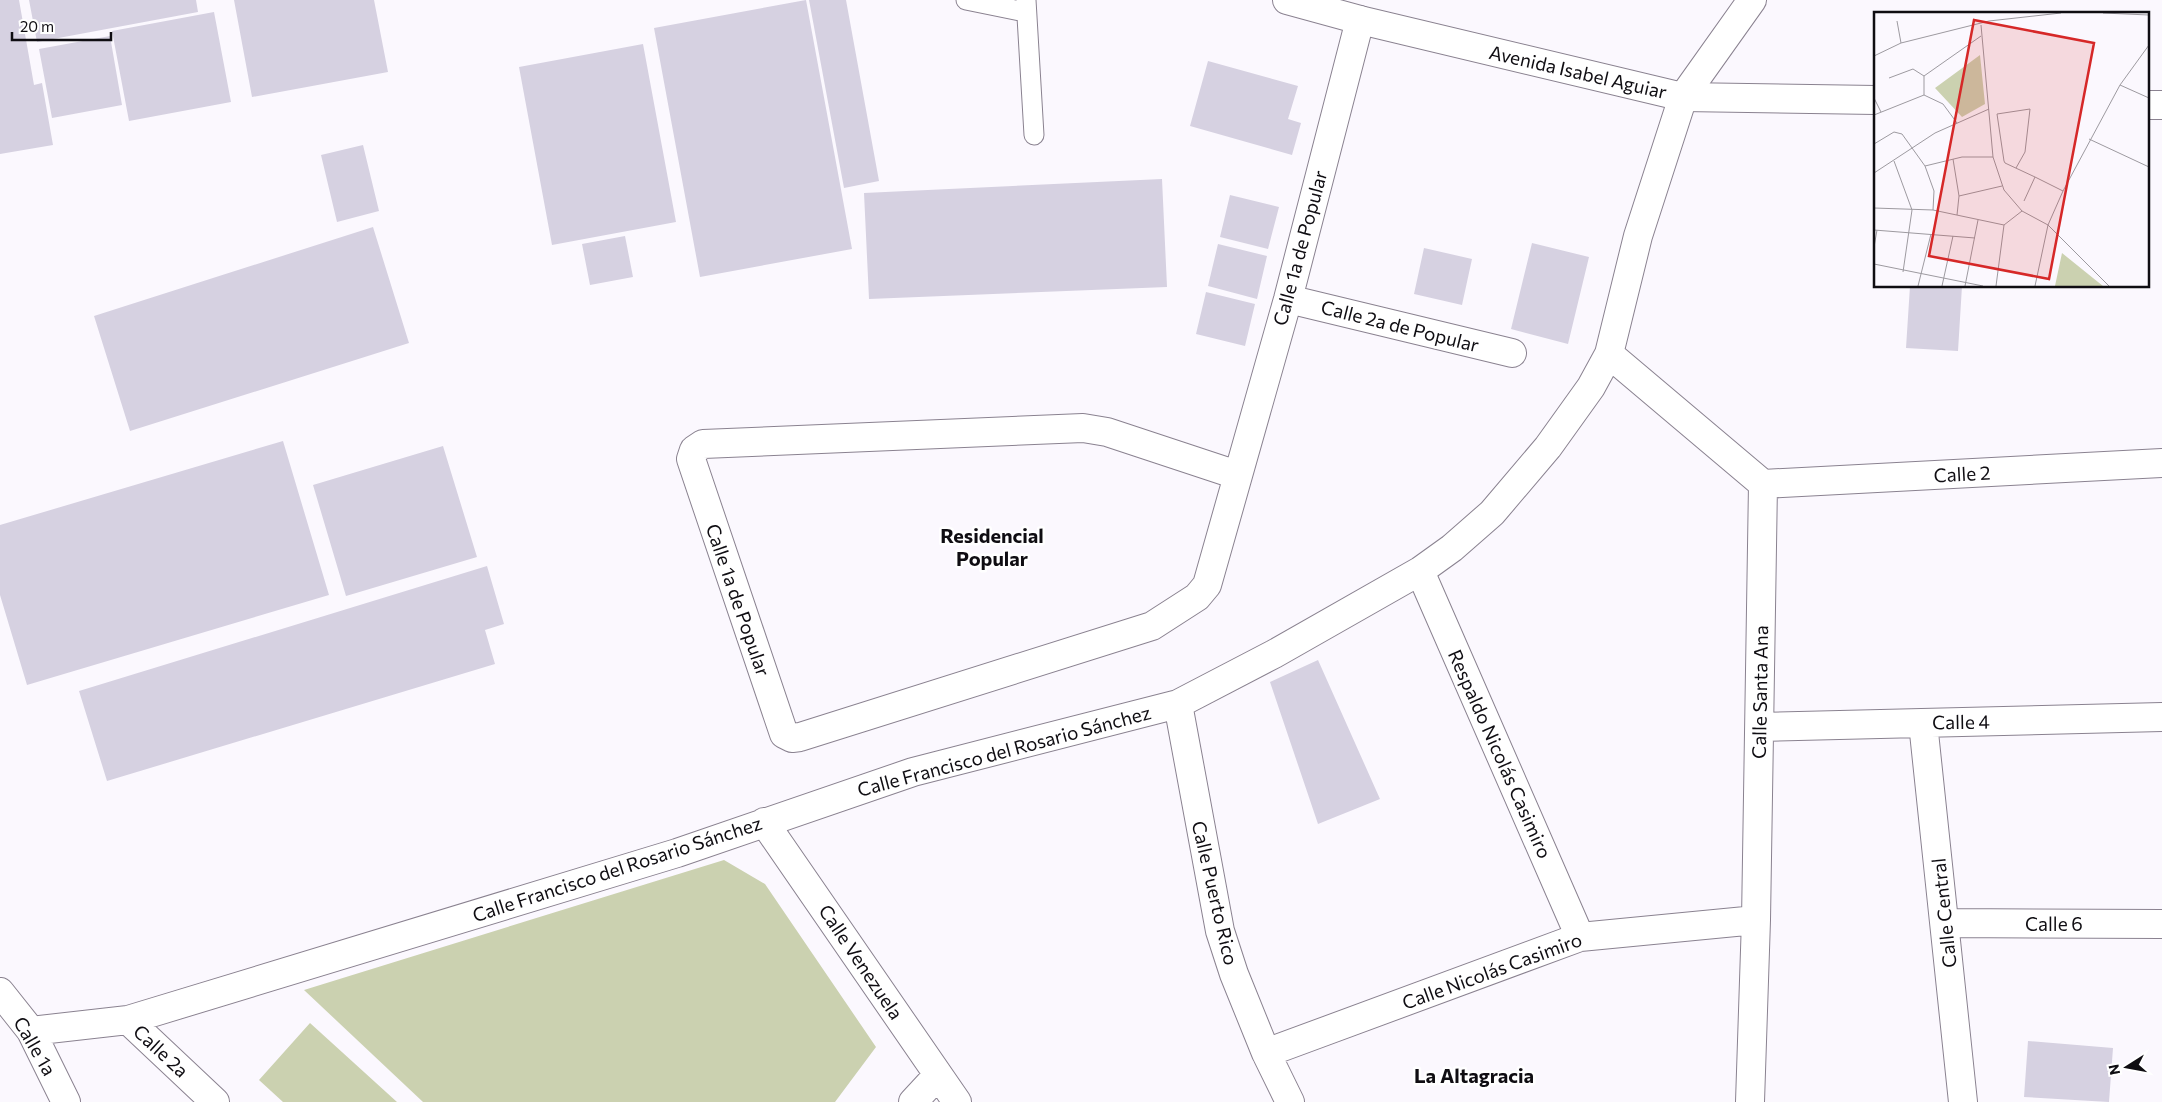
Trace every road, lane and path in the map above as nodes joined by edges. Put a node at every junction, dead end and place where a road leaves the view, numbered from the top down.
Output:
1 (966, 0) edge
2 (1287, 0) edge
3 (1752, 0) edge
4 (1026, 6) edge
5 (1360, 20) junction
6 (1683, 97) junction
7 (1874, 100) edge
8 (1034, 135) dead end
9 (1288, 299) junction
10 (1512, 353) dead end
11 (1609, 354) junction
12 (2162, 463) edge
13 (1237, 475) junction
14 (1763, 484) junction
15 (1420, 571) junction
16 (1178, 704) junction
17 (2162, 717) edge
18 (1924, 723) junction
19 (1760, 727) junction
20 (764, 822) junction
21 (1756, 920) junction
22 (1945, 923) junction
23 (2162, 924) edge
24 (1580, 936) junction
25 (0, 992) edge
26 (128, 1020) junction
27 (31, 1032) junction
28 (1266, 1053) junction
29 (938, 1075) junction
30 (66, 1102) edge
31 (215, 1102) edge
32 (913, 1102) edge
33 (957, 1102) edge
34 (1290, 1102) edge
35 (1750, 1102) edge
36 (1963, 1102) edge

1 - 4 lane
2 - 5 street, Avenida Isabel Aguiar
3 - 6 street, Calle Francisco del Rosario Sánchez
4 - 8 lane
5 - 6 street, Avenida Isabel Aguiar
5 - 9 street, Calle 1a de Popular
6 - 7 street, Avenida Isabel Aguiar
6 - 11 street, Calle Francisco del Rosario Sánchez
9 - 10 street, Calle 2a de Popular
9 - 13 street, Calle 1a de Popular
11 - 14 street
11 - 15 street, Calle Francisco del Rosario Sánchez
12 - 14 street, Calle 2
13 - 13 street, Calle 1a de Popular
14 - 19 street, Calle Santa Ana
15 - 16 street, Calle Francisco del Rosario Sánchez
15 - 24 street, Respaldo Nicolás Casimiro
16 - 20 street, Calle Francisco del Rosario Sánchez
16 - 28 street, Calle Puerto Rico
17 - 18 street, Calle 4
18 - 19 street, Calle 4
18 - 22 street, Calle Central
19 - 21 street, Calle Santa Ana
20 - 26 street, Calle Francisco del Rosario Sánchez
20 - 29 street, Calle Venezuela
21 - 24 street, Calle Nicolás Casimiro
21 - 35 street, Calle Santa Ana
22 - 23 street, Calle 6
22 - 36 street, Calle Central
24 - 28 street, Calle Nicolás Casimiro
25 - 27 street, Calle 1a
26 - 27 street, Calle Francisco del Rosario Sánchez
26 - 31 street, Calle 2a
27 - 30 street, Calle 1a
28 - 34 street, Calle Puerto Rico
29 - 32 street
29 - 33 street, Calle Venezuela

